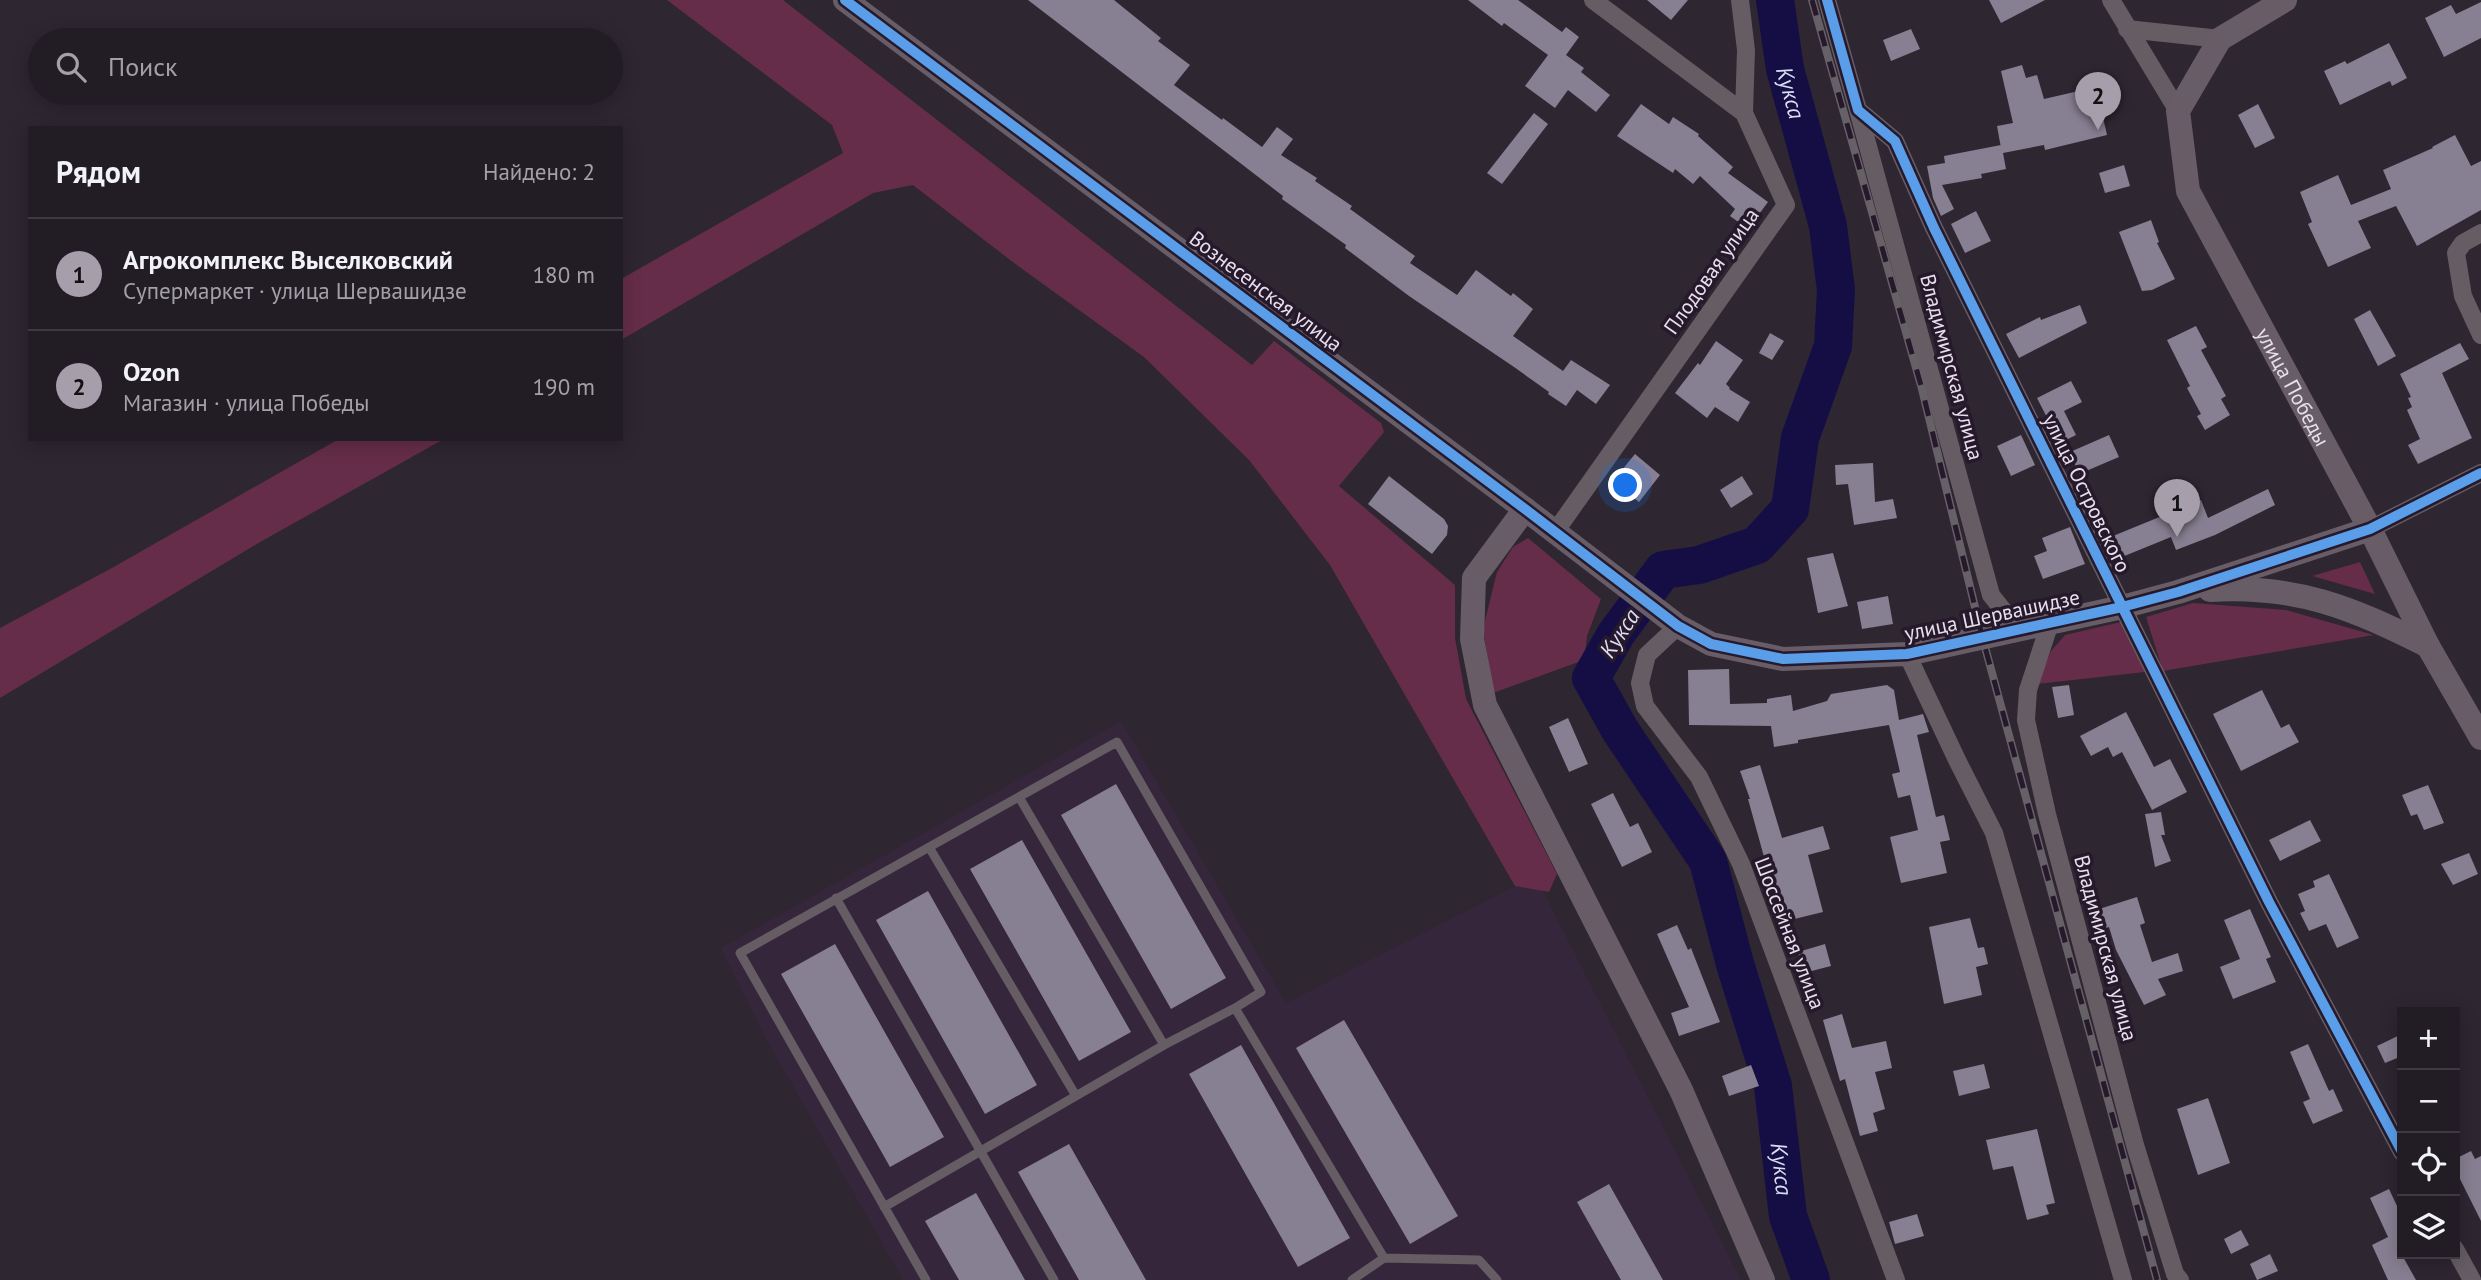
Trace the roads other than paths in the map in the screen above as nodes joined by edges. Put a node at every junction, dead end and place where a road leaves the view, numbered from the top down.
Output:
1 (845, 0) edge
2 (1593, 0) edge
3 (1740, 0) edge
4 (1827, 0) edge
5 (2111, 0) edge
6 (2285, 0) edge
7 (2127, 29) junction
8 (2220, 39) junction
9 (1858, 110) junction
10 (2178, 111) junction
11 (1744, 113) junction
12 (2481, 233) edge
13 (2481, 335) edge
14 (2481, 473) edge
15 (1525, 509) junction
16 (2370, 529) junction
17 (1555, 531) junction
18 (2178, 592) junction
19 (2122, 607) junction
20 (1670, 620) junction
21 (2050, 623) junction
22 (2018, 629) junction
23 (2428, 646) junction
24 (1907, 654) junction
25 (2481, 738) edge
26 (1019, 797) junction
27 (929, 847) junction
28 (836, 898) junction
29 (1235, 1008) junction
30 (1164, 1045) junction
31 (1076, 1096) junction
32 (2397, 1143) edge
33 (981, 1153) junction
34 (884, 1207) junction
35 (1384, 1258) junction
36 (2460, 1258) edge
37 (926, 1280) edge
38 (1054, 1280) edge
39 (1352, 1280) edge
40 (1497, 1280) edge
41 (1763, 1280) edge
42 (1896, 1280) edge
43 (2123, 1280) edge
44 (2180, 1280) edge
45 (2472, 1280) edge

1 - 15 street, Вознесенская улица
2 - 11 street, Плодовая улица
3 - 11 street
4 - 9 street
5 - 7 street, улица Победы
6 - 8 street
7 - 8 street
7 - 10 street, улица Победы
8 - 10 street
9 - 19 street, улица Островского
9 - 22 street, Владимирская улица
10 - 16 street, улица Победы
11 - 17 street, Плодовая улица
12 - 13 street
14 - 16 street, улица Шервашидзе
15 - 17 street, Вознесенская улица
15 - 41 street
16 - 18 street, улица Шервашидзе
16 - 23 street, улица Победы
17 - 20 street, Вознесенская улица
18 - 19 street, улица Шервашидзе
18 - 23 street, улица Шервашидзе
19 - 21 street, улица Шервашидзе
19 - 32 street, улица Островского
20 - 24 street, улица Шервашидзе
20 - 42 street, Шоссейная улица
21 - 22 street, улица Шервашидзе
21 - 44 street, Владимирская улица
22 - 24 street, улица Шервашидзе
23 - 25 street, улица Победы
24 - 43 street
26 - 27 lane
26 - 29 lane
26 - 30 lane
27 - 28 lane
27 - 31 lane
28 - 33 lane
28 - 34 lane
29 - 30 lane
29 - 35 lane
30 - 31 lane
31 - 33 lane
33 - 34 lane
33 - 38 lane
34 - 37 lane
35 - 39 lane
35 - 40 lane
36 - 45 street

